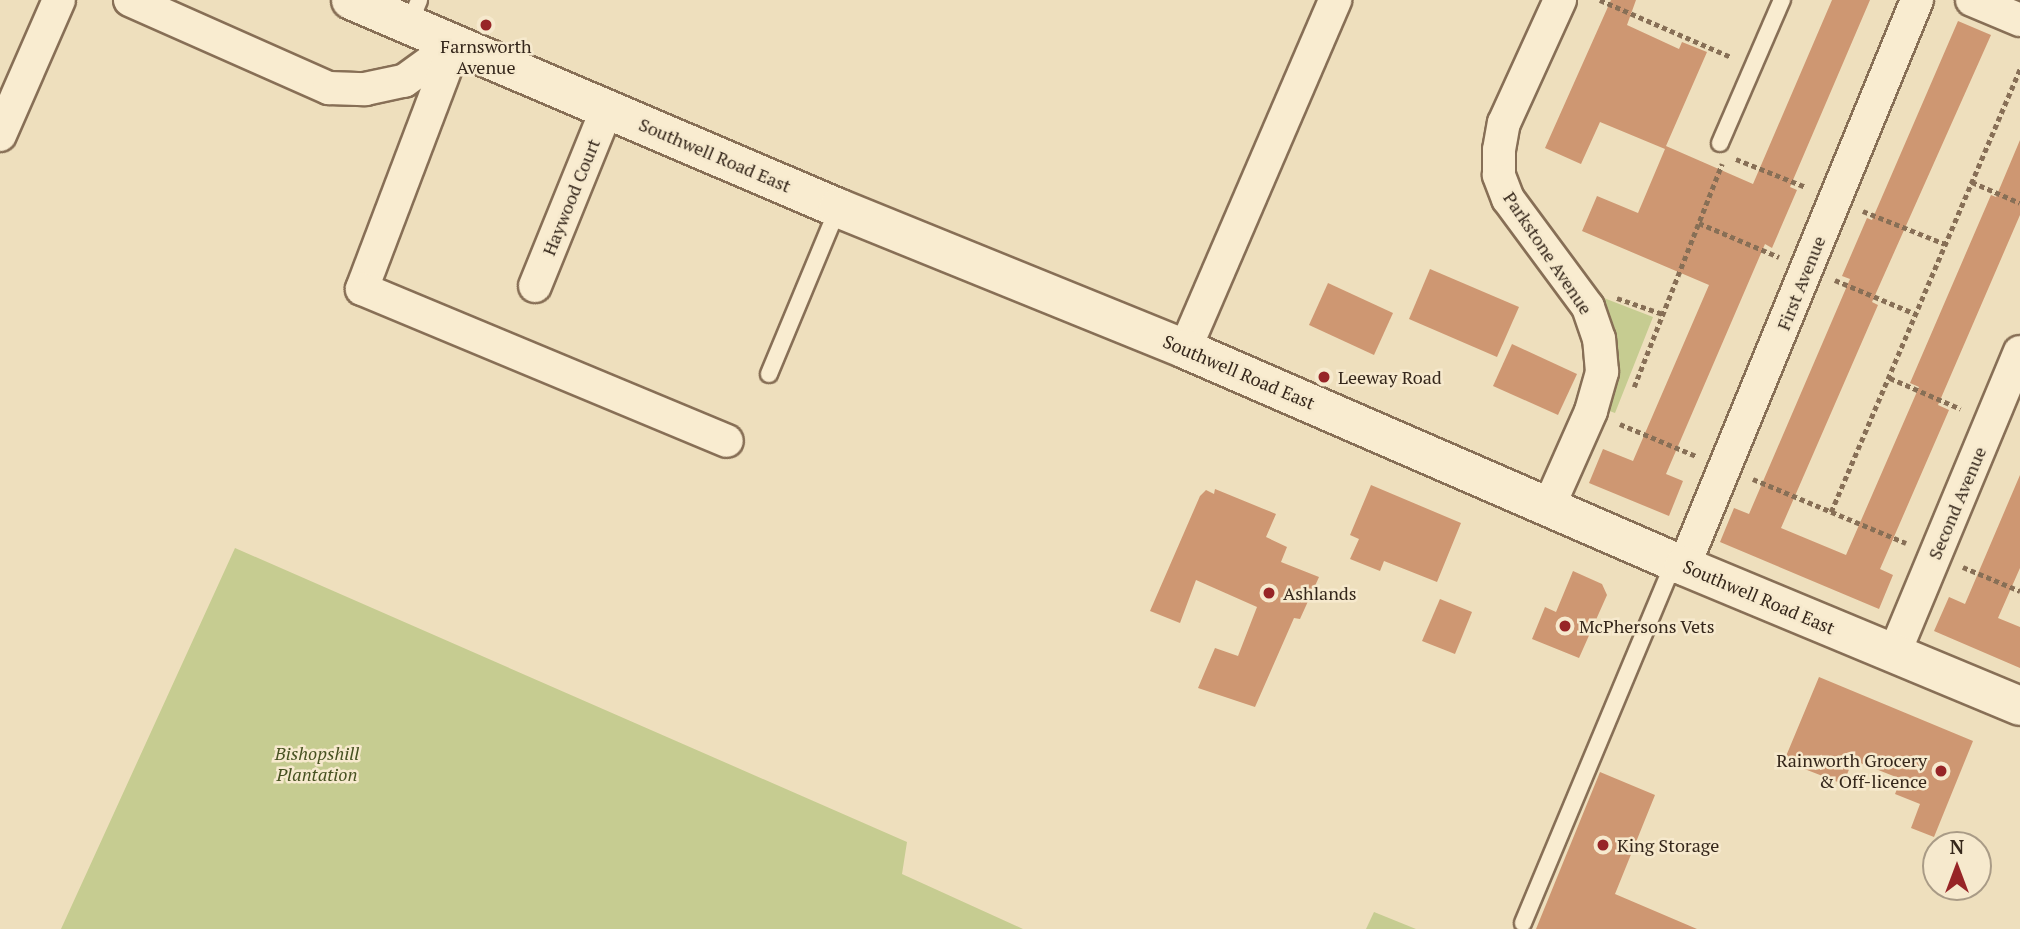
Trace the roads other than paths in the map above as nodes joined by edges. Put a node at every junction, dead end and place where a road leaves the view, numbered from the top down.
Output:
1 (59, 0) edge
2 (130, 0) edge
3 (351, 0) edge
4 (1335, 0) edge
5 (1560, 0) edge
6 (1782, 0) edge
7 (1917, 0) edge
8 (1972, 0) edge
9 (414, 12) edge
10 (2020, 20) edge
11 (455, 44) junction
12 (607, 109) junction
13 (0, 135) edge
14 (1720, 143) road end
15 (838, 208) junction
16 (535, 285) dead end
17 (1185, 349) junction
18 (2020, 352) edge
19 (769, 374) dead end
20 (727, 441) dead end
21 (1549, 506) junction
22 (1679, 564) junction
23 (1894, 654) junction
24 (2020, 706) edge
25 (1523, 923) dead end

1 - 13 street
2 - 11 street
3 - 9 main road, Southwell Road East
4 - 17 street
5 - 21 street, Parkstone Avenue
6 - 14 lane
7 - 22 street, First Avenue
8 - 10 street
9 - 11 main road, Southwell Road East
11 - 12 main road, Southwell Road East
11 - 20 street
12 - 15 main road, Southwell Road East
12 - 16 street, Haywood Court
15 - 17 main road, Southwell Road East
15 - 19 lane
17 - 21 main road, Southwell Road East
18 - 23 street, Second Avenue
21 - 22 main road, Southwell Road East
22 - 23 main road, Southwell Road East
22 - 25 lane
23 - 24 main road, Southwell Road East

